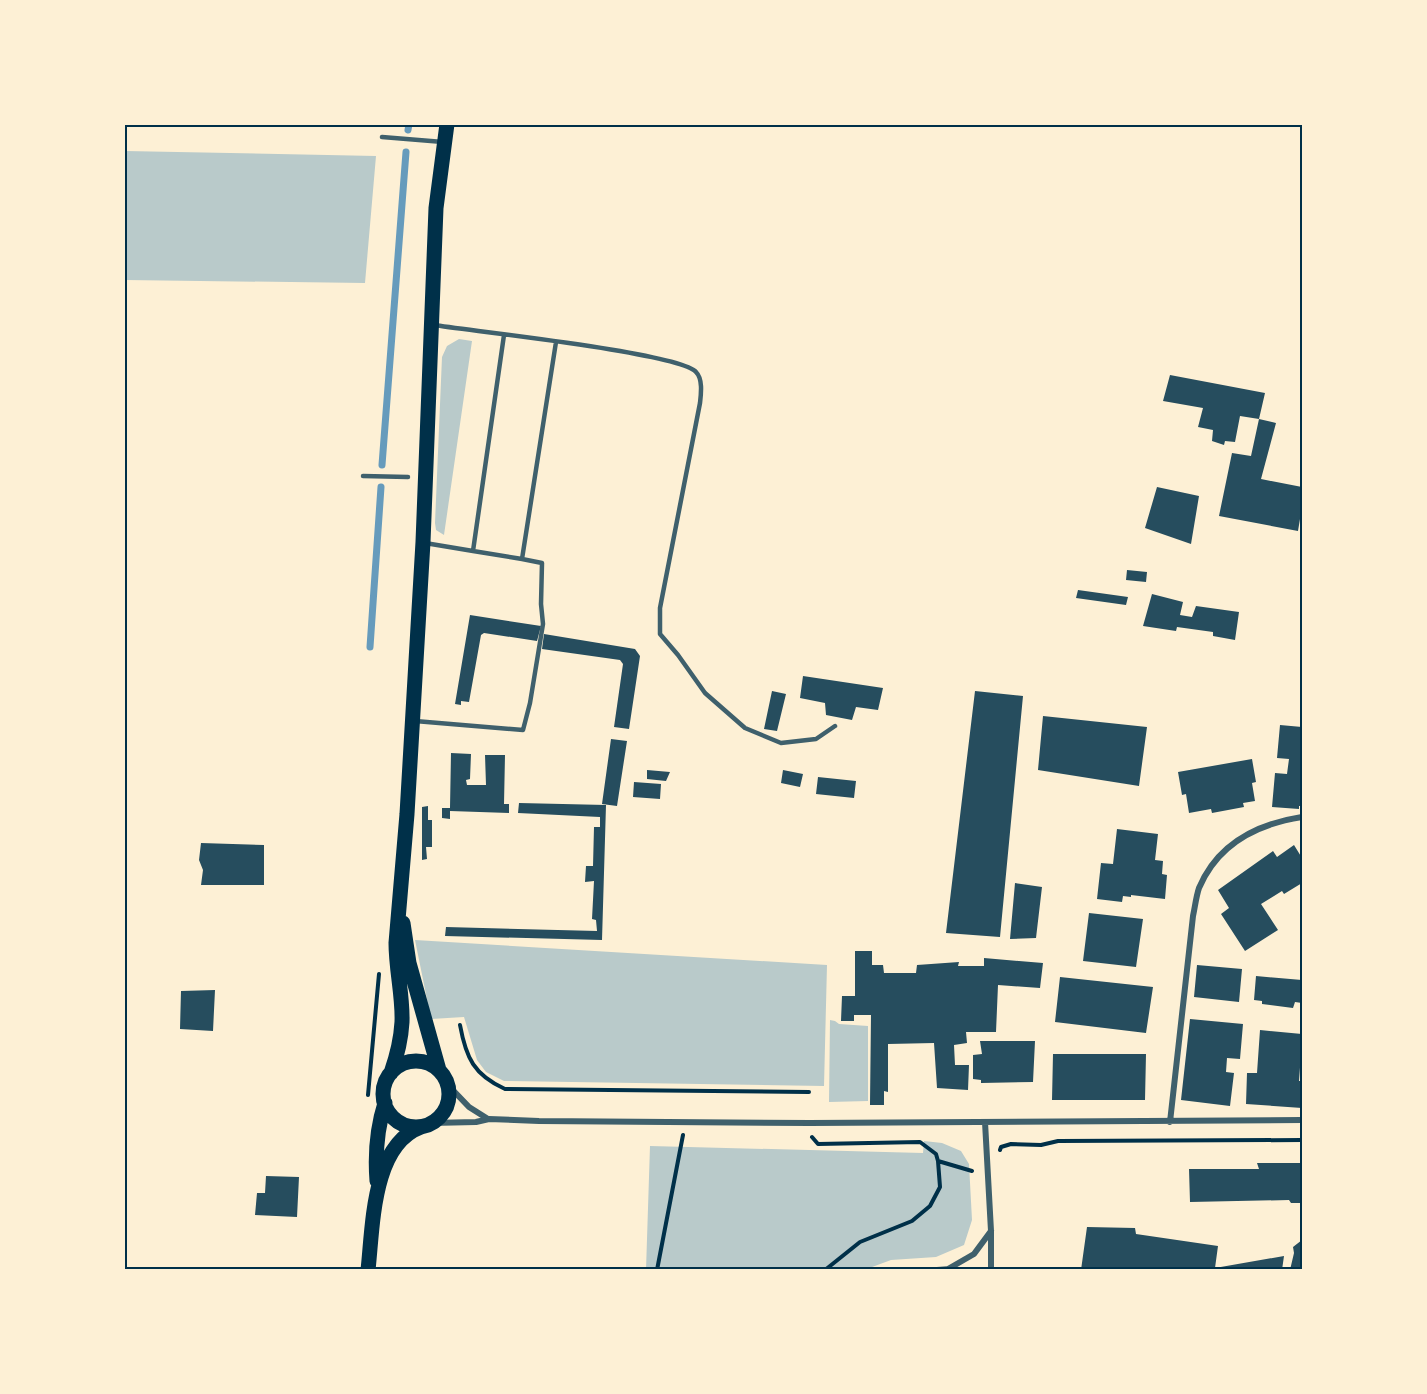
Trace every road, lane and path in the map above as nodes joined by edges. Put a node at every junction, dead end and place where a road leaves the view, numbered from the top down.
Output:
1 (447, 124) edge
2 (382, 137) dead end
3 (445, 142) junction
4 (431, 325) junction
5 (504, 335) junction
6 (556, 342) junction
7 (363, 476) dead end
8 (408, 477) dead end
9 (423, 542) junction
10 (473, 551) junction
11 (522, 559) junction
12 (413, 721) junction
13 (835, 726) dead end
14 (1302, 817) edge
15 (398, 909) junction
16 (460, 1026) dead end
17 (439, 1070) junction
18 (391, 1072) junction
19 (447, 1084) junction
20 (809, 1092) dead end
21 (385, 1102) junction
22 (489, 1119) junction
23 (1302, 1120) edge
24 (985, 1122) junction
25 (1170, 1122) junction
26 (426, 1125) junction
27 (683, 1135) dead end
28 (810, 1136) dead end
29 (1302, 1140) edge
30 (998, 1156) dead end
31 (938, 1161) junction
32 (972, 1171) dead end
33 (378, 1190) junction
34 (991, 1231) junction
35 (368, 1269) edge
36 (657, 1269) edge
37 (825, 1269) edge
38 (937, 1269) edge
39 (949, 1269) edge
40 (991, 1269) edge

1 - 3 main road
2 - 3 lane
3 - 4 main road
4 - 5 lane
4 - 9 main road
5 - 6 lane
5 - 10 lane
6 - 11 lane
6 - 13 lane
7 - 8 lane
9 - 10 lane
9 - 12 main road
10 - 11 lane
11 - 12 lane
12 - 15 main road
14 - 25 street
15 - 17 main road
15 - 18 main road
16 - 20 path
17 - 18 main road
17 - 19 main road
18 - 21 main road
19 - 22 street
19 - 26 main road
21 - 26 main road
21 - 33 main road
22 - 24 street
22 - 26 street
23 - 25 street
24 - 25 street
24 - 34 street
26 - 33 main road
27 - 36 path
28 - 31 path
29 - 30 path
31 - 32 path
31 - 37 path
33 - 35 main road
34 - 39 street
34 - 40 street
38 - 39 street

